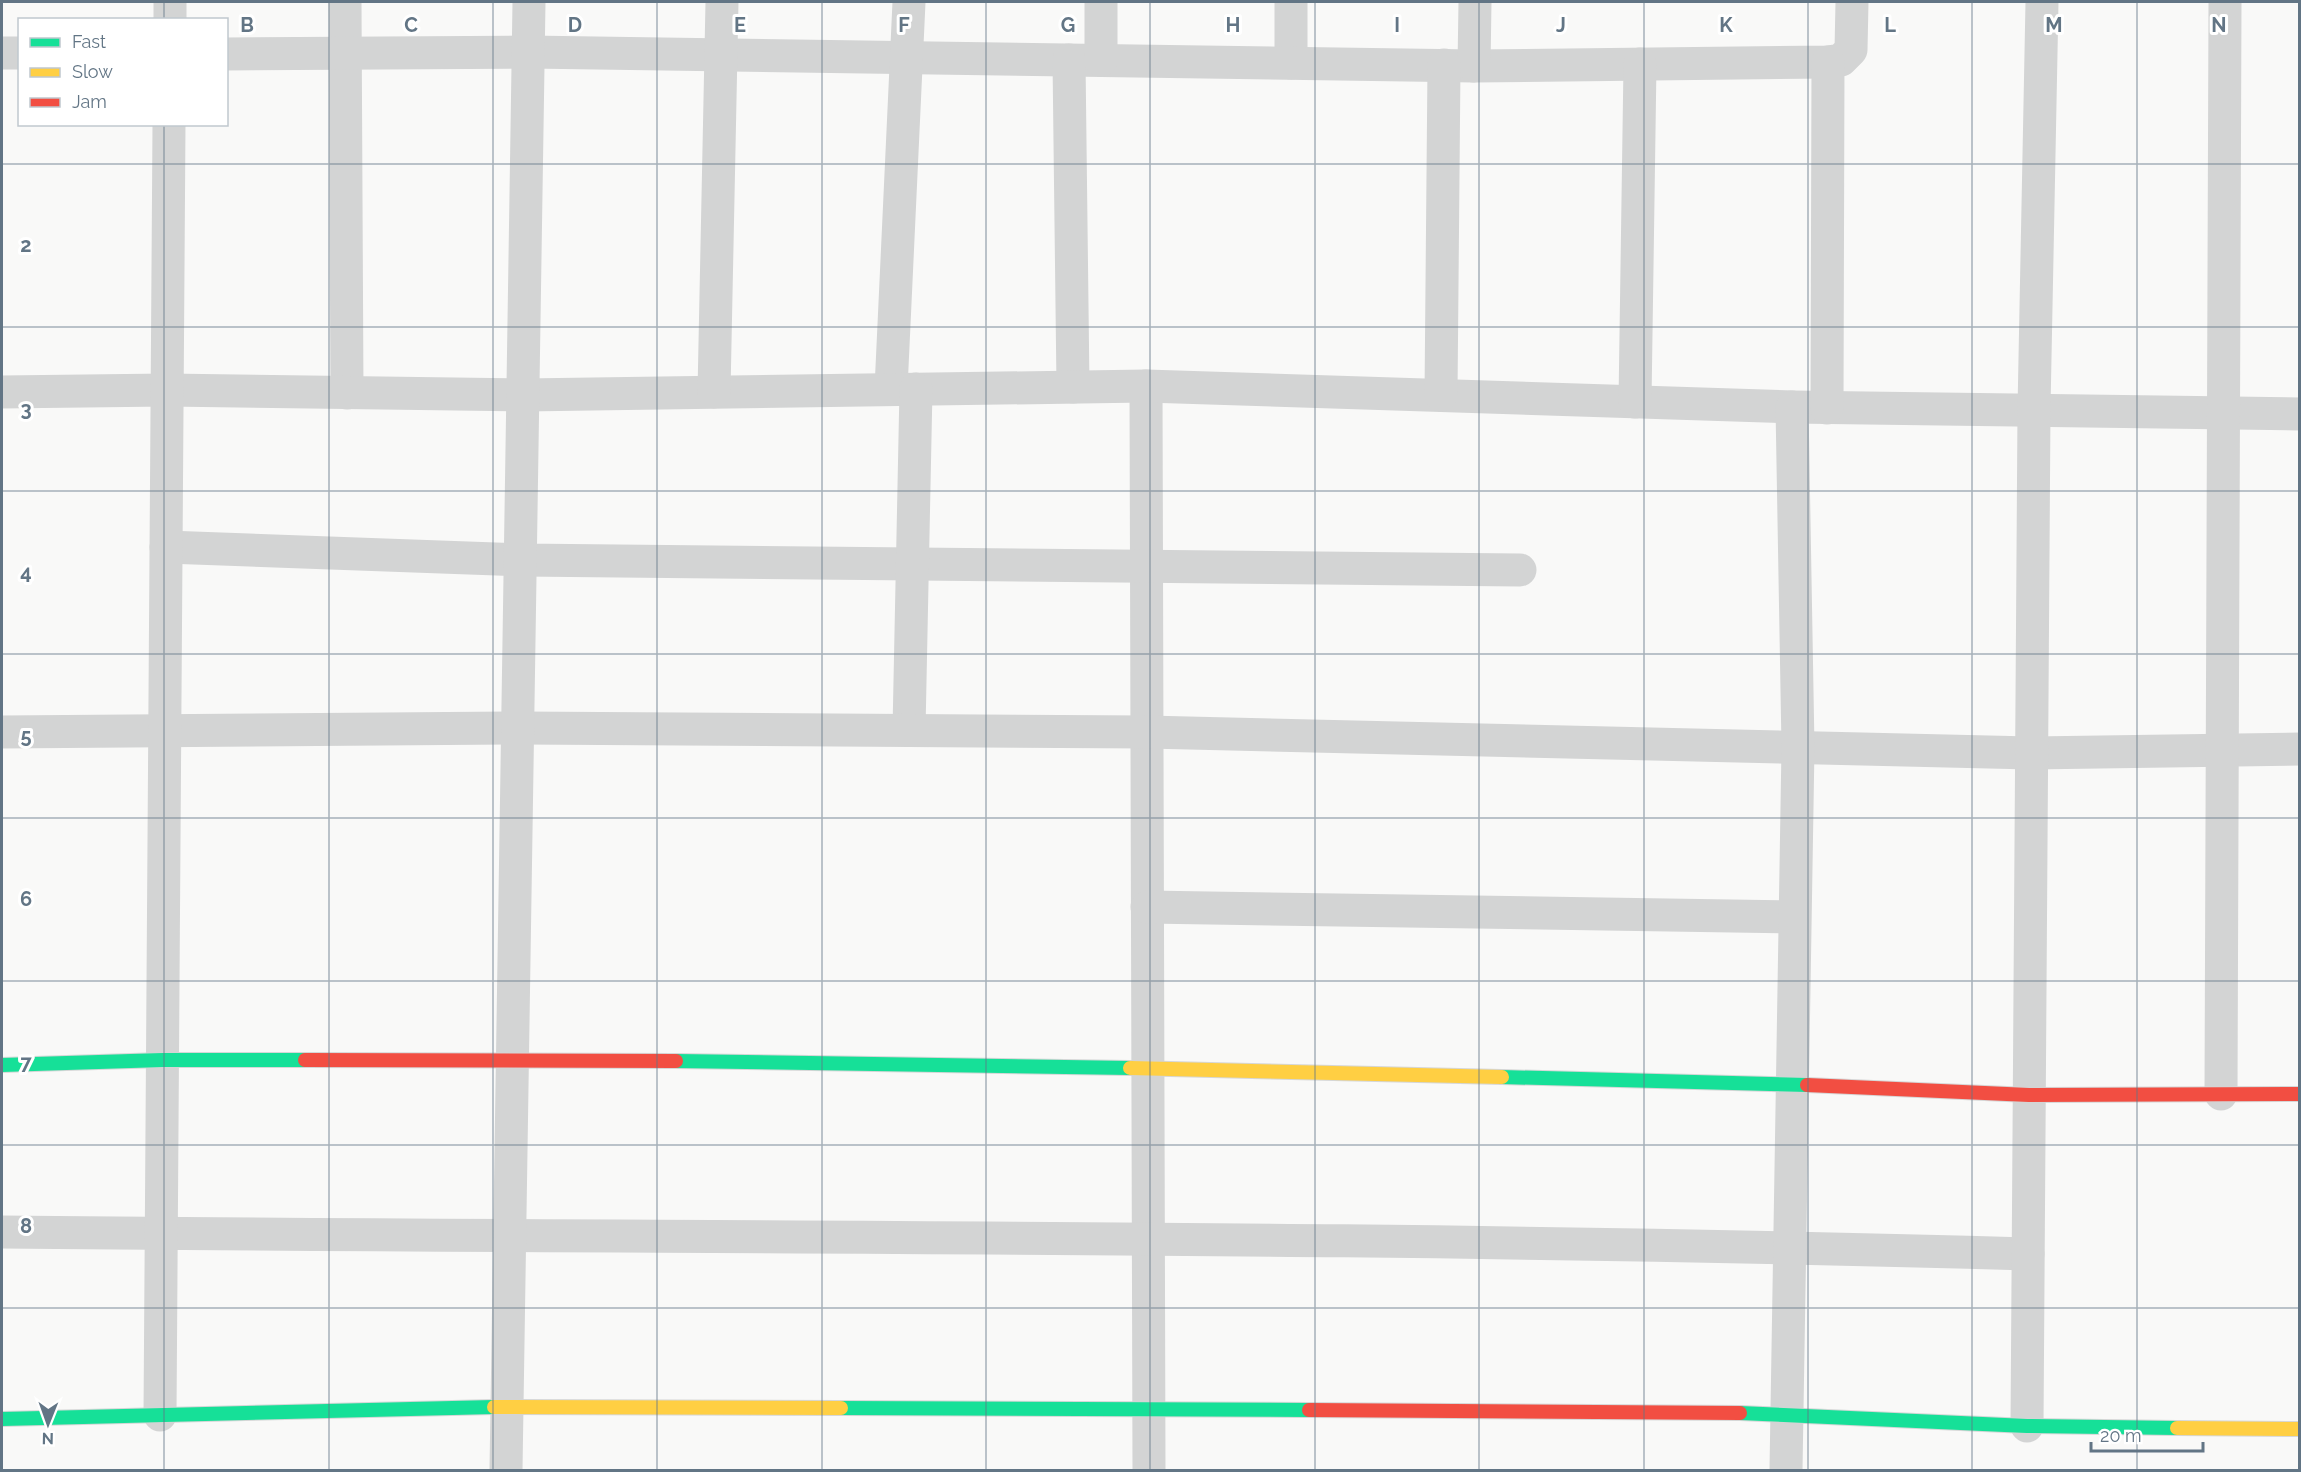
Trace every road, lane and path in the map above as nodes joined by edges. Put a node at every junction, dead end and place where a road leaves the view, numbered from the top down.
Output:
1 (170, 2) edge
2 (345, 2) edge
3 (529, 2) edge
4 (723, 2) edge
5 (909, 2) edge
6 (1101, 2) edge
7 (1291, 2) edge
8 (1475, 2) edge
9 (1852, 2) edge
10 (2042, 2) edge
11 (2225, 2) edge
12 (170, 18) edge
13 (529, 52) junction
14 (2, 53) edge
15 (18, 53) edge
16 (344, 53) junction
17 (228, 54) edge
18 (721, 55) junction
19 (907, 58) junction
20 (1085, 60) junction
21 (1828, 62) junction
22 (1291, 63) junction
23 (1640, 64) junction
24 (1459, 65) junction
25 (169, 126) edge
26 (1146, 386) junction
27 (1073, 387) junction
28 (903, 389) junction
29 (167, 390) junction
30 (2, 392) edge
31 (714, 392) junction
32 (347, 393) junction
33 (524, 395) junction
34 (1441, 395) junction
35 (1635, 402) junction
36 (1792, 407) junction
37 (1827, 408) junction
38 (2034, 409) junction
39 (2224, 413) junction
40 (2300, 414) edge
41 (166, 547) junction
42 (522, 561) junction
43 (912, 564) junction
44 (1147, 566) junction
45 (1520, 570) dead end
46 (520, 728) junction
47 (165, 729) junction
48 (909, 730) junction
49 (2, 732) edge
50 (1147, 732) junction
51 (1798, 747) junction
52 (2222, 749) junction
53 (2300, 749) edge
54 (2031, 753) junction
55 (1147, 907) junction
56 (1794, 917) junction
57 (513, 1059) junction
58 (163, 1060) junction
59 (2, 1065) edge
60 (1148, 1068) junction
61 (1791, 1084) junction
62 (2221, 1094) junction
63 (2300, 1094) edge
64 (2029, 1095) junction
65 (2, 1232) edge
66 (162, 1234) junction
67 (509, 1236) junction
68 (1148, 1239) junction
69 (1789, 1247) junction
70 (2028, 1254) junction
71 (505, 1407) junction
72 (1149, 1409) junction
73 (1787, 1413) junction
74 (160, 1415) junction
75 (2, 1419) edge
76 (2026, 1426) junction
77 (2300, 1429) edge
78 (506, 1470) edge
79 (1149, 1470) edge
80 (1786, 1470) edge

1 - 12 street
2 - 16 street
3 - 13 street
4 - 18 street
5 - 19 street
6 - 20 street
7 - 22 street
8 - 24 street
9 - 21 street
10 - 38 street
11 - 39 street
13 - 16 street
13 - 18 street
13 - 33 street
14 - 15 street
16 - 17 street
16 - 32 street
18 - 19 street
18 - 31 street
19 - 20 street
19 - 28 street
20 - 22 street
20 - 27 street
21 - 23 street
21 - 37 street
22 - 24 street
23 - 24 street
23 - 35 street
24 - 34 street
25 - 29 street
26 - 27 street
26 - 34 street
26 - 44 street
27 - 28 street
28 - 31 street
28 - 43 street
29 - 30 street
29 - 32 street
29 - 41 street
31 - 33 street
32 - 33 street
33 - 42 street
34 - 35 street
35 - 36 street
36 - 37 street
36 - 51 street
37 - 38 street
38 - 39 street
38 - 54 street
39 - 40 street
39 - 52 street
41 - 42 street
41 - 47 street
42 - 43 street
42 - 46 street
43 - 44 street
43 - 48 street
44 - 45 street
44 - 50 street
46 - 47 street
46 - 48 street
46 - 57 street
47 - 49 street
47 - 58 street
48 - 50 street
50 - 51 street
50 - 55 street
51 - 54 street
51 - 56 street
52 - 53 street
52 - 54 street
52 - 62 street
54 - 64 street
55 - 56 street
55 - 60 street
56 - 61 street
57 - 58 street
57 - 60 street
57 - 67 street
58 - 59 street
58 - 66 street
60 - 61 street
60 - 68 street
61 - 64 street
61 - 69 street
62 - 63 street
62 - 64 street
64 - 70 street
65 - 66 street
66 - 67 street
66 - 74 street
67 - 68 street
67 - 71 street
68 - 69 street
68 - 72 street
69 - 70 street
69 - 73 street
70 - 76 street
71 - 72 street
71 - 74 street
71 - 78 street
72 - 73 street
72 - 79 street
73 - 76 street
73 - 80 street
74 - 75 street
76 - 77 street

